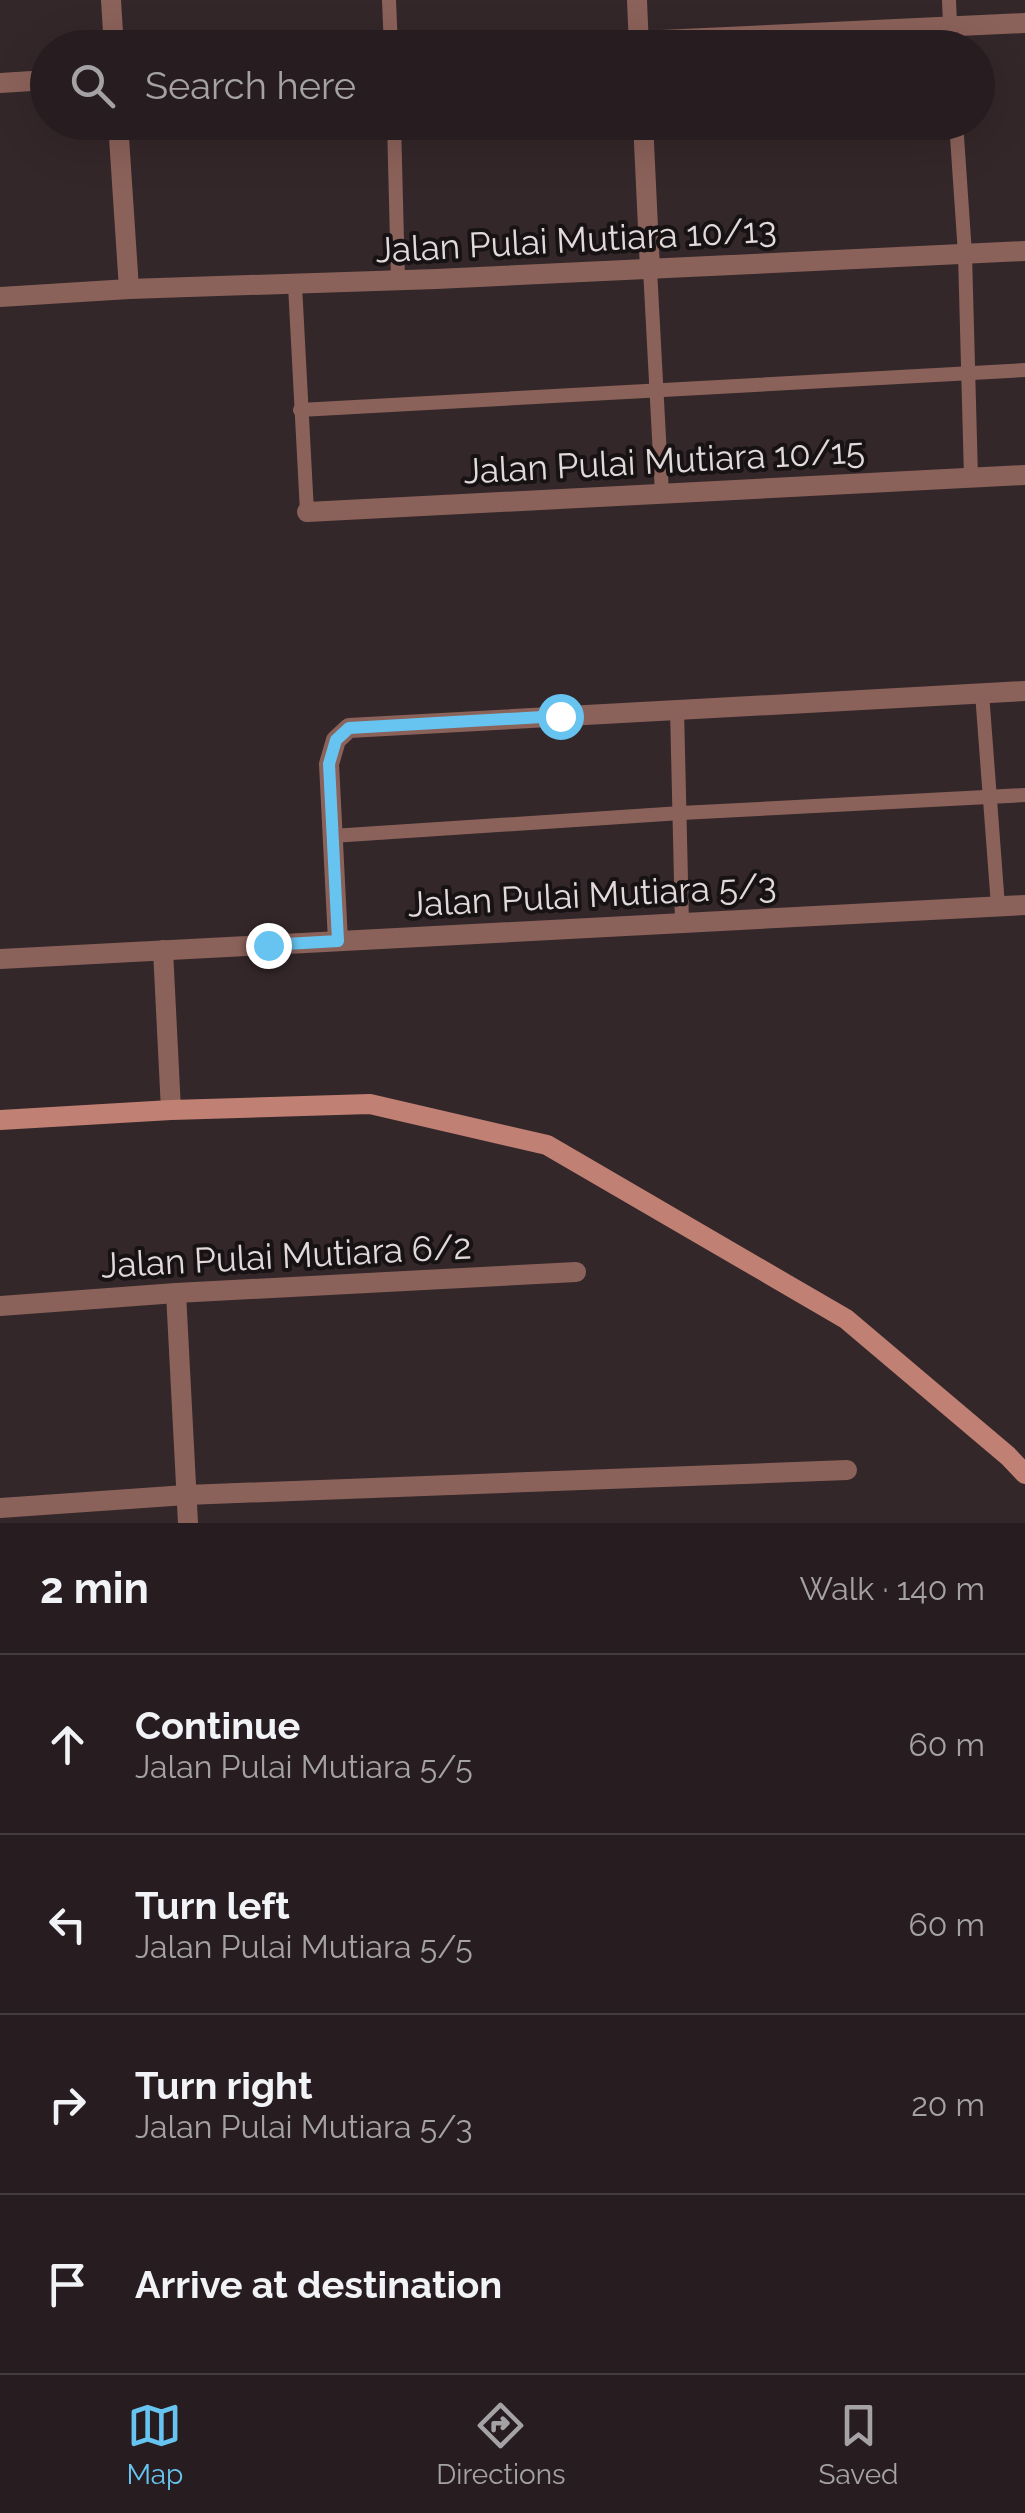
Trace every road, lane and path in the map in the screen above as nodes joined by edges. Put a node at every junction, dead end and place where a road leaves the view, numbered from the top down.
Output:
1 (111, 0) edge
2 (389, 0) edge
3 (637, 0) edge
4 (948, 0) edge
5 (1025, 23) edge
6 (113, 30) edge
7 (391, 30) edge
8 (638, 30) edge
9 (950, 30) edge
10 (988, 30) edge
11 (30, 81) edge
12 (0, 82) edge
13 (119, 140) edge
14 (394, 140) edge
15 (644, 140) edge
16 (957, 140) edge
17 (1025, 250) edge
18 (966, 254) junction
19 (650, 269) junction
20 (398, 281) junction
21 (295, 284) junction
22 (129, 289) junction
23 (0, 297) edge
24 (1025, 370) edge
25 (969, 373) junction
26 (658, 390) junction
27 (300, 410) junction
28 (1025, 474) edge
29 (971, 477) junction
30 (662, 494) junction
31 (307, 512) joint
32 (1025, 691) edge
33 (982, 693) junction
34 (676, 709) junction
35 (1025, 795) edge
36 (991, 796) junction
37 (681, 813) junction
38 (332, 836) junction
39 (1025, 905) edge
40 (998, 906) junction
41 (682, 922) junction
42 (338, 941) junction
43 (163, 950) junction
44 (0, 959) edge
45 (171, 1110) junction
46 (0, 1120) edge
47 (576, 1272) dead end
48 (176, 1294) junction
49 (0, 1306) edge
50 (847, 1470) dead end
51 (1025, 1474) edge
52 (186, 1495) junction
53 (0, 1508) edge
54 (188, 1523) edge

1 - 6 street
2 - 7 lane
3 - 8 street
4 - 9 lane
5 - 10 street
11 - 12 street
13 - 22 street
14 - 20 lane
15 - 19 street
16 - 18 lane
17 - 18 street, Jalan Pulai Mutiara 10/13
18 - 19 street, Jalan Pulai Mutiara 10/13
18 - 25 lane
19 - 20 street, Jalan Pulai Mutiara 10/13
19 - 26 lane
20 - 21 street, Jalan Pulai Mutiara 10/13
21 - 22 street, Jalan Pulai Mutiara 10/13
21 - 27 lane
22 - 23 street, Jalan Pulai Mutiara 10/13
24 - 25 lane
25 - 26 lane
25 - 29 lane
26 - 27 lane
26 - 30 lane
27 - 31 lane
28 - 29 street, Jalan Pulai Mutiara 10/15
29 - 30 street, Jalan Pulai Mutiara 10/15
30 - 31 street, Jalan Pulai Mutiara 10/15
32 - 33 street
33 - 34 street
33 - 36 lane
34 - 37 lane
34 - 38 street
35 - 36 lane
36 - 37 lane
36 - 40 lane
37 - 38 lane
37 - 41 lane
38 - 42 street
39 - 40 street, Jalan Pulai Mutiara 5/3
40 - 41 street, Jalan Pulai Mutiara 5/3
41 - 42 street, Jalan Pulai Mutiara 5/3
42 - 43 street, Jalan Pulai Mutiara 5/3
43 - 44 street, Jalan Pulai Mutiara 5/3
43 - 45 street
45 - 46 street
45 - 51 street
47 - 48 street, Jalan Pulai Mutiara 6/2
48 - 49 street, Jalan Pulai Mutiara 6/2
48 - 52 street
50 - 52 street
52 - 53 street
52 - 54 street

